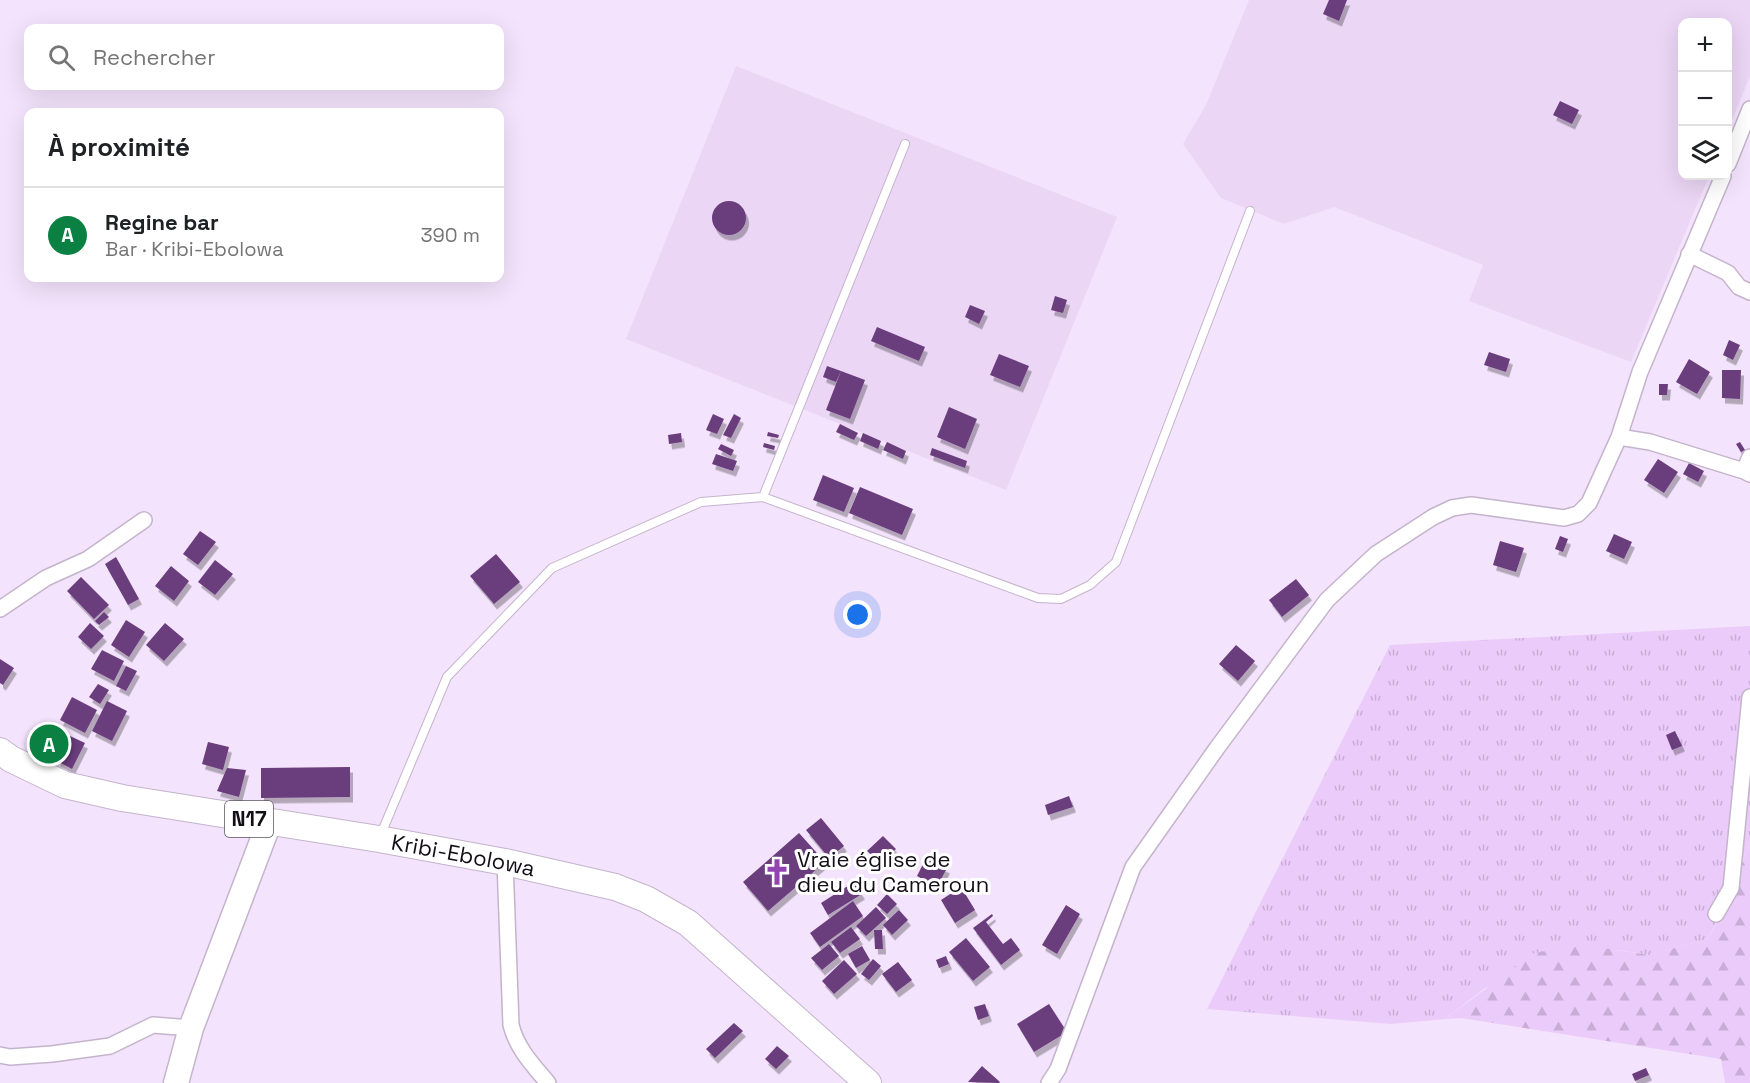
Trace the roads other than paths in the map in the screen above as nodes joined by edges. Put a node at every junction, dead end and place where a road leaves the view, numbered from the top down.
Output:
1 (1750, 109) edge
2 (905, 144) dead end
3 (1732, 154) edge
4 (1721, 180) edge
5 (1250, 211) dead end
6 (1689, 254) junction
7 (1750, 292) edge
8 (1619, 437) junction
9 (1748, 467) edge
10 (763, 497) junction
11 (144, 520) dead end
12 (0, 609) edge
13 (1750, 697) edge
14 (0, 751) edge
15 (268, 823) junction
16 (379, 839) junction
17 (506, 862) junction
18 (1716, 914) dead end
19 (191, 1028) junction
20 (0, 1055) edge
21 (176, 1083) edge
22 (548, 1083) edge
23 (868, 1083) edge
24 (1049, 1083) edge

1 - 3 street
2 - 10 lane
4 - 6 street
5 - 10 lane
6 - 7 street
6 - 8 street
8 - 9 street
8 - 24 street
10 - 16 lane
11 - 12 street
13 - 18 street
14 - 15 highway, Kribi-Ebolowa / N17
15 - 16 highway, Kribi-Ebolowa / N17
15 - 19 main road
16 - 17 highway, Kribi-Ebolowa / N17
17 - 22 street
17 - 23 highway, Kribi-Ebolowa / N17
19 - 20 street
19 - 21 main road

